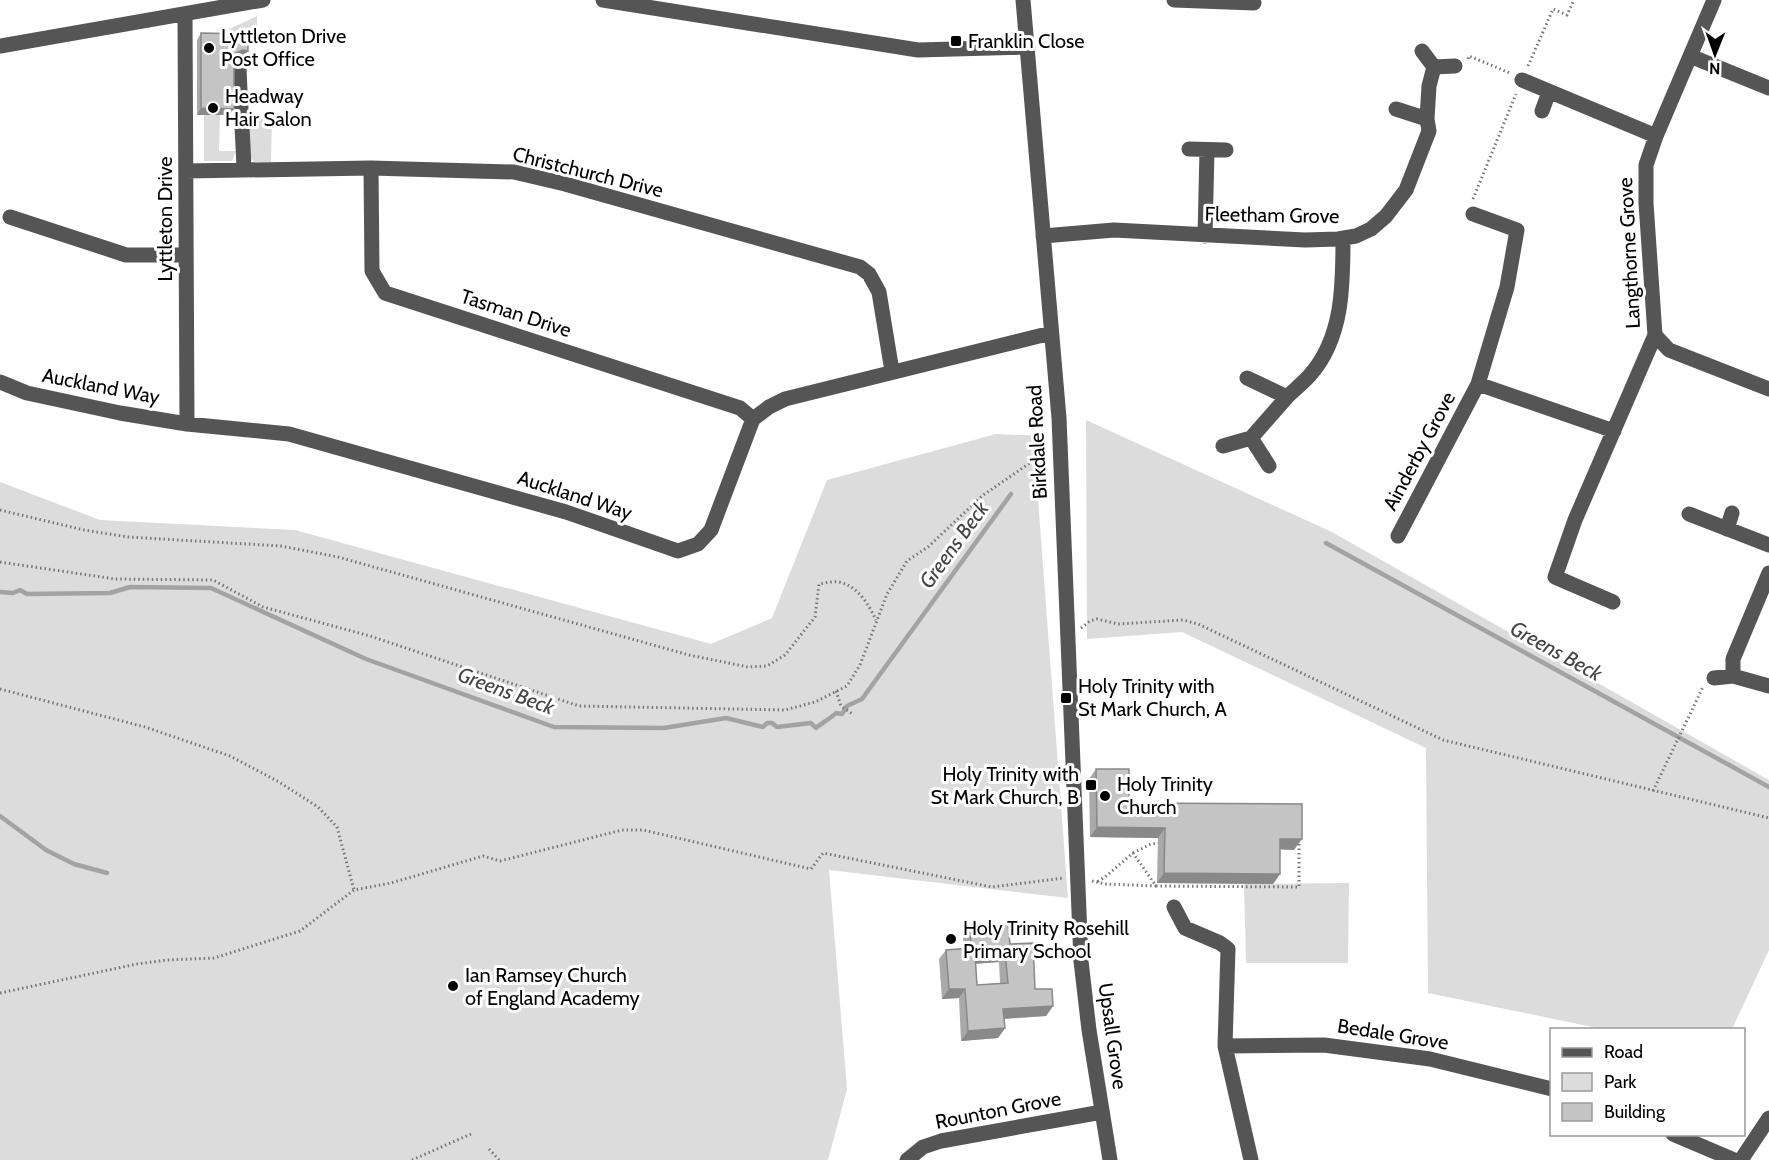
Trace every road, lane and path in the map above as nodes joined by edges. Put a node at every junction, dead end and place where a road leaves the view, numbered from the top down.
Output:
1 (258, 0) edge
2 (263, 0) edge
3 (603, 0) edge
4 (1023, 0) edge
5 (1174, 0) edge
6 (1574, 0) edge
7 (1714, 0) edge
8 (1254, 3) dead end
9 (184, 14) junction
10 (0, 46) edge
11 (1028, 47) junction
12 (1422, 51) dead end
13 (1690, 56) junction
14 (239, 66) dead end
15 (1455, 66) joint
16 (1434, 67) junction
17 (1522, 80) junction
18 (1769, 88) edge
19 (1549, 92) junction
20 (1396, 109) dead end
21 (1542, 111) dead end
22 (1426, 119) junction
23 (1656, 136) junction
24 (1189, 149) dead end
25 (1207, 150) junction
26 (1226, 150) dead end
27 (371, 168) junction
28 (244, 170) junction
29 (186, 171) junction
30 (1473, 214) joint
31 (10, 217) dead end
32 (1043, 236) junction
33 (1205, 236) junction
34 (1343, 239) junction
35 (186, 255) junction
36 (1051, 333) junction
37 (1655, 335) junction
38 (892, 371) junction
39 (1247, 378) dead end
40 (0, 382) edge
41 (1478, 384) junction
42 (1769, 389) edge
43 (1287, 397) junction
44 (753, 420) junction
45 (187, 424) junction
46 (1614, 431) junction
47 (1251, 438) junction
48 (1223, 446) dead end
49 (1047, 455) dead end
50 (1269, 466) dead end
51 (0, 510) edge
52 (1732, 513) dead end
53 (1689, 514) dead end
54 (1727, 529) junction
55 (1398, 536) dead end
56 (1769, 545) edge
57 (0, 562) edge
58 (1769, 573) edge
59 (1613, 602) dead end
60 (876, 621) junction
61 (1080, 629) dead end
62 (1732, 676) junction
63 (1714, 678) joint
64 (1769, 686) edge
65 (0, 689) edge
66 (837, 691) junction
67 (854, 715) dead end
68 (1653, 791) junction
69 (1769, 818) edge
70 (1299, 834) edge
71 (1158, 843) dead end
72 (1133, 853) junction
73 (1077, 880) junction
74 (1098, 882) junction
75 (1156, 886) junction
76 (354, 890) junction
77 (1174, 907) dead end
78 (0, 993) edge
79 (1225, 1046) junction
80 (1550, 1089) edge
81 (1102, 1112) junction
82 (1769, 1118) edge
83 (471, 1134) dead end
84 (1678, 1136) edge
85 (489, 1149) dead end
86 (412, 1160) edge
87 (499, 1160) edge
88 (907, 1160) edge
89 (1110, 1160) edge
90 (1251, 1160) edge
91 (1734, 1160) edge
92 (1740, 1160) edge

1 - 2 street
1 - 9 street
3 - 11 street
4 - 11 street, Birkdale Road
5 - 8 street
6 - 17 path
7 - 13 street, Langthorne Grove
9 - 10 street
9 - 29 street, Lyttleton Drive
11 - 32 street, Birkdale Road
12 - 16 street
13 - 18 street
13 - 23 street, Langthorne Grove
14 - 28 street
15 - 16 street
15 - 17 path
16 - 22 street, Fleetham Grove
17 - 19 street
17 - 30 path
19 - 21 street
19 - 23 street
20 - 22 street
22 - 34 street, Fleetham Grove
23 - 37 street, Langthorne Grove
24 - 25 street
25 - 26 street
25 - 33 street
27 - 28 street, Christchurch Drive
27 - 38 street, Christchurch Drive
27 - 44 street, Tasman Drive
28 - 29 street, Christchurch Drive
29 - 35 street, Lyttleton Drive
30 - 41 street, Ainderby Grove
31 - 35 street
32 - 33 street, Fleetham Grove
32 - 36 street, Birkdale Road
33 - 34 street, Fleetham Grove
34 - 43 street
35 - 45 street, Lyttleton Drive
36 - 38 street
36 - 73 street, Birkdale Road
37 - 42 street
37 - 46 street, Langthorne Grove
38 - 44 street
39 - 43 street
40 - 45 street, Auckland Way
41 - 46 street, Ainderby Grove
41 - 55 street, Ainderby Grove
43 - 47 street
44 - 45 street, Auckland Way
46 - 59 street, Langthorne Grove
47 - 48 street
47 - 50 street
49 - 60 path
51 - 60 path
52 - 54 street
53 - 54 street
54 - 56 street
57 - 66 path
58 - 62 street
60 - 66 path
61 - 68 path
62 - 63 street
62 - 64 street
63 - 68 path
65 - 76 path
66 - 67 path
68 - 69 path
70 - 75 path
71 - 72 path
72 - 74 path
72 - 75 path
73 - 74 path
73 - 76 path
73 - 81 street, Upsall Grove
74 - 75 path
76 - 78 path
77 - 79 street
79 - 80 street, Bedale Grove
79 - 90 street
81 - 88 street, Rounton Grove
81 - 89 street, Upsall Grove
82 - 92 street
83 - 86 path
84 - 91 street
85 - 87 path

